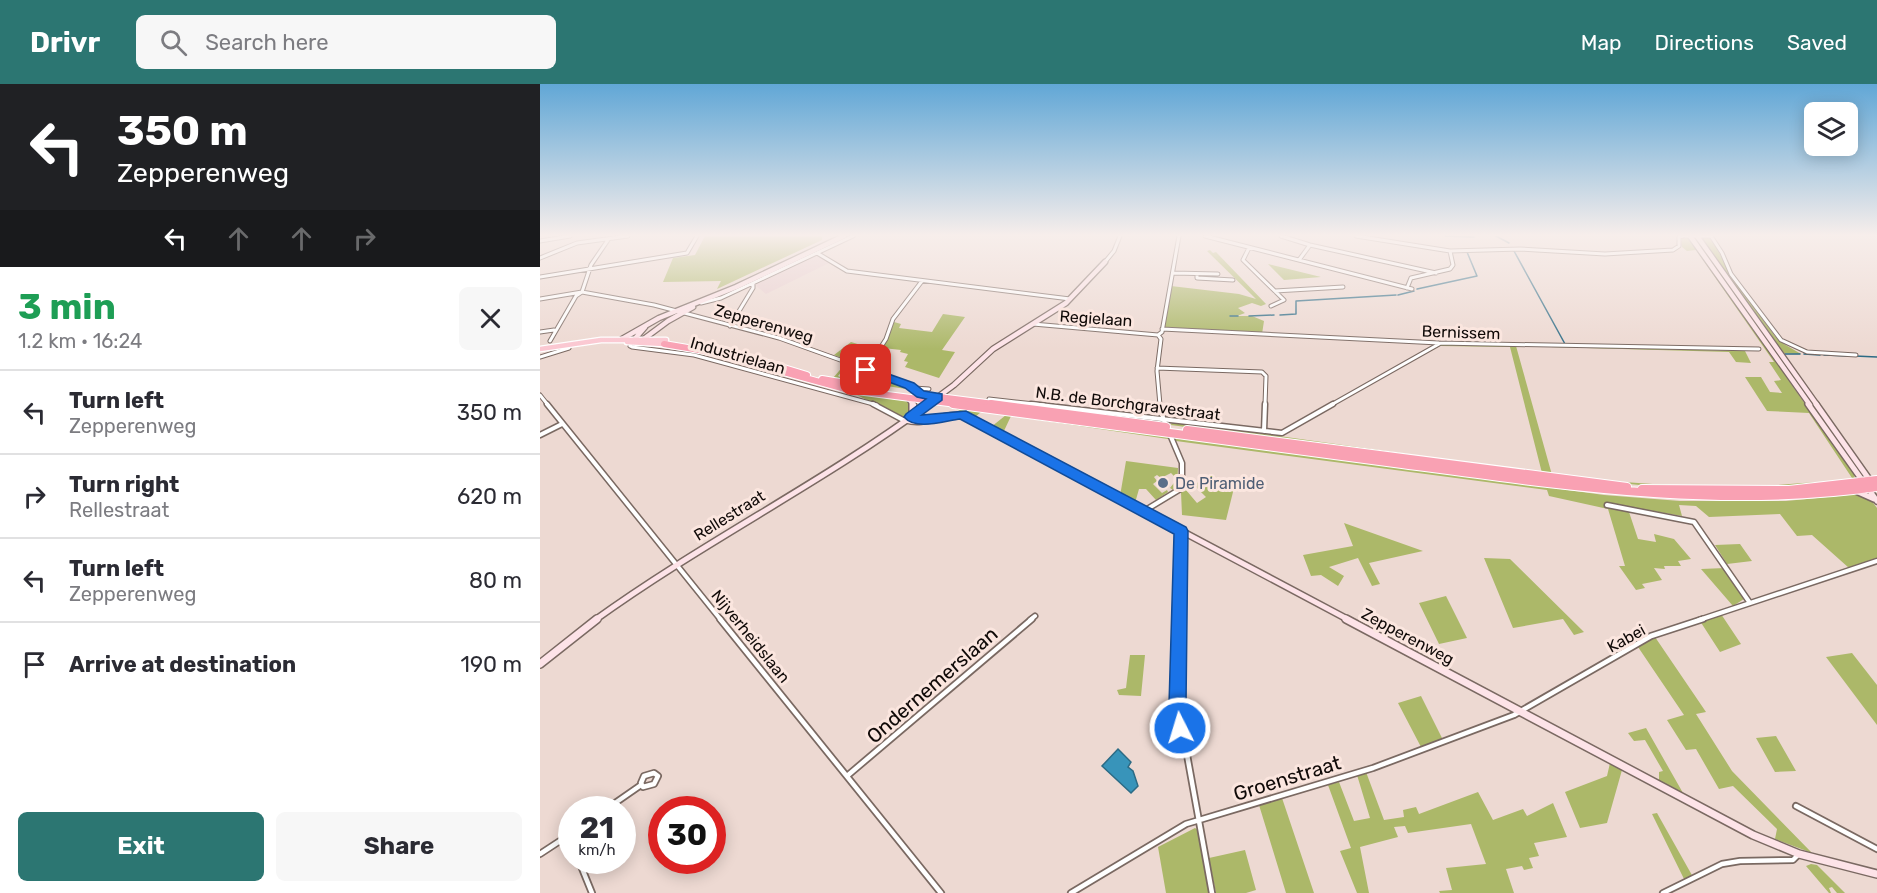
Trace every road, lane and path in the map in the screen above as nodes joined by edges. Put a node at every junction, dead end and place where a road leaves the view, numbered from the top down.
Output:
1 (1173, 273) edge
2 (558, 274) edge
3 (588, 274) edge
4 (764, 274) edge
5 (764, 274) edge
6 (773, 274) edge
7 (867, 274) edge
8 (1094, 274) edge
9 (1191, 274) edge
10 (1197, 274) junction
11 (1218, 274) dead end
12 (1257, 274) edge
13 (1352, 274) edge
14 (1413, 274) edge
15 (1432, 274) edge
16 (1717, 274) edge
17 (1724, 274) edge
18 (1731, 274) edge
19 (540, 277) edge
20 (1411, 278) junction
21 (922, 280) junction
22 (1233, 280) dead end
23 (753, 283) junction
24 (744, 287) junction
25 (1343, 287) dead end
26 (1407, 288) junction
27 (1412, 289) dead end
28 (750, 291) junction
29 (1275, 291) junction
30 (582, 292) junction
31 (540, 299) edge
32 (1070, 299) junction
33 (701, 303) junction
34 (1271, 306) dead end
35 (676, 311) junction
36 (682, 313) junction
37 (651, 322) junction
38 (1033, 324) junction
39 (730, 326) junction
40 (658, 327) junction
41 (1162, 329) junction
42 (554, 330) junction
43 (540, 332) edge
44 (1158, 335) junction
45 (622, 339) junction
46 (638, 340) junction
47 (664, 341) junction
48 (550, 342) dead end
49 (1439, 343) junction
50 (1759, 349) dead end
51 (540, 354) edge
52 (1856, 355) dead end
53 (540, 362) edge
54 (1157, 368) junction
55 (867, 370) junction
56 (886, 376) junction
57 (914, 388) junction
58 (949, 388) junction
59 (929, 389) dead end
60 (863, 392) junction
61 (844, 394) junction
62 (921, 394) junction
63 (953, 394) dead end
64 (540, 395) edge
65 (908, 398) junction
66 (935, 399) junction
67 (989, 399) dead end
68 (1163, 418) junction
69 (907, 419) junction
70 (562, 424) junction
71 (1165, 424) dead end
72 (1264, 431) junction
73 (540, 435) edge
74 (1171, 437) dead end
75 (1845, 453) junction
76 (1873, 484) edge
77 (1853, 487) junction
78 (1877, 501) edge
79 (1607, 505) dead end
80 (1144, 511) junction
81 (1181, 531) junction
82 (1877, 561) edge
83 (675, 565) junction
84 (1750, 603) junction
85 (1035, 616) dead end
86 (540, 664) edge
87 (1522, 712) junction
88 (847, 776) junction
89 (641, 786) dead end
90 (626, 796) edge
91 (1796, 806) dead end
92 (1199, 820) junction
93 (558, 842) edge
94 (1877, 849) edge
95 (540, 854) edge
96 (1799, 854) junction
97 (584, 874) edge
98 (1877, 874) edge
99 (592, 893) edge
100 (941, 893) edge
101 (1071, 893) edge
102 (1212, 893) edge
103 (1663, 893) edge

1 - 41 street
2 - 19 street
3 - 30 street
4 - 33 street
5 - 35 main road
6 - 23 street
7 - 21 street
8 - 32 street, Rellestraat
9 - 10 street
10 - 11 street
10 - 22 street
12 - 29 street
13 - 26 street
14 - 20 street
15 - 20 street
16 - 75 street
17 - 76 street
18 - 52 street
20 - 26 street
21 - 32 street
21 - 55 street
23 - 24 street
23 - 28 street
24 - 28 street
24 - 33 street
25 - 29 street
26 - 27 street
28 - 39 street
29 - 34 street
30 - 31 street
30 - 35 street, Zepperenweg
30 - 42 street
32 - 38 street, Rellestraat
33 - 36 street
35 - 36 street, Zepperenweg
35 - 37 street
36 - 39 street, Zepperenweg
36 - 40 street
37 - 45 street
37 - 46 street
38 - 44 street, Regielaan
38 - 58 street, Rellestraat
39 - 55 street, Zepperenweg
40 - 46 street
40 - 47 street
41 - 44 street
41 - 49 street, Bernissem
42 - 43 street
42 - 48 street
44 - 54 street
45 - 46 main road
45 - 51 main road
46 - 47 main road
46 - 51 main road
46 - 61 street, Industrielaan
47 - 60 highway
47 - 62 highway
49 - 50 street, Bernissem
49 - 72 street, N.B. de Borchgravestraat
51 - 53 street
54 - 68 street
54 - 72 street
55 - 56 street, Zepperenweg
55 - 56 street, Zepperenweg
56 - 57 street, Zepperenweg
57 - 59 street, Zepperenweg
57 - 62 street, Zepperenweg
58 - 63 street
58 - 66 street, Rellestraat
60 - 61 street, Industrielaan
60 - 65 highway
61 - 69 street, Industrielaan
62 - 66 highway
64 - 70 street, Nijverheidslaan
65 - 66 highway
65 - 69 street
66 - 69 street, Rellestraat
66 - 77 highway
67 - 68 street, N.B. de Borchgravestraat
68 - 71 street
68 - 72 street, N.B. de Borchgravestraat
69 - 80 street, Zepperenweg
69 - 83 street, Rellestraat
70 - 73 street
70 - 83 street, Nijverheidslaan
74 - 80 street
75 - 76 street
75 - 77 street
76 - 77 highway
76 - 78 street
77 - 78 street
79 - 84 street
80 - 81 street, Zepperenweg
81 - 87 street, Zepperenweg
81 - 92 street
82 - 84 street, Kabei
83 - 86 street, Rellestraat
83 - 88 street, Nijverheidslaan
84 - 87 street, Kabei
85 - 88 street, Ondernemerslaan
87 - 92 street, Groenstraat
87 - 96 street, Zepperenweg
88 - 100 street, Nijverheidslaan
89 - 90 street
91 - 94 street
92 - 101 street, Groenstraat
92 - 102 street
93 - 95 street
96 - 98 street, Zepperenweg
96 - 103 street
97 - 99 street

